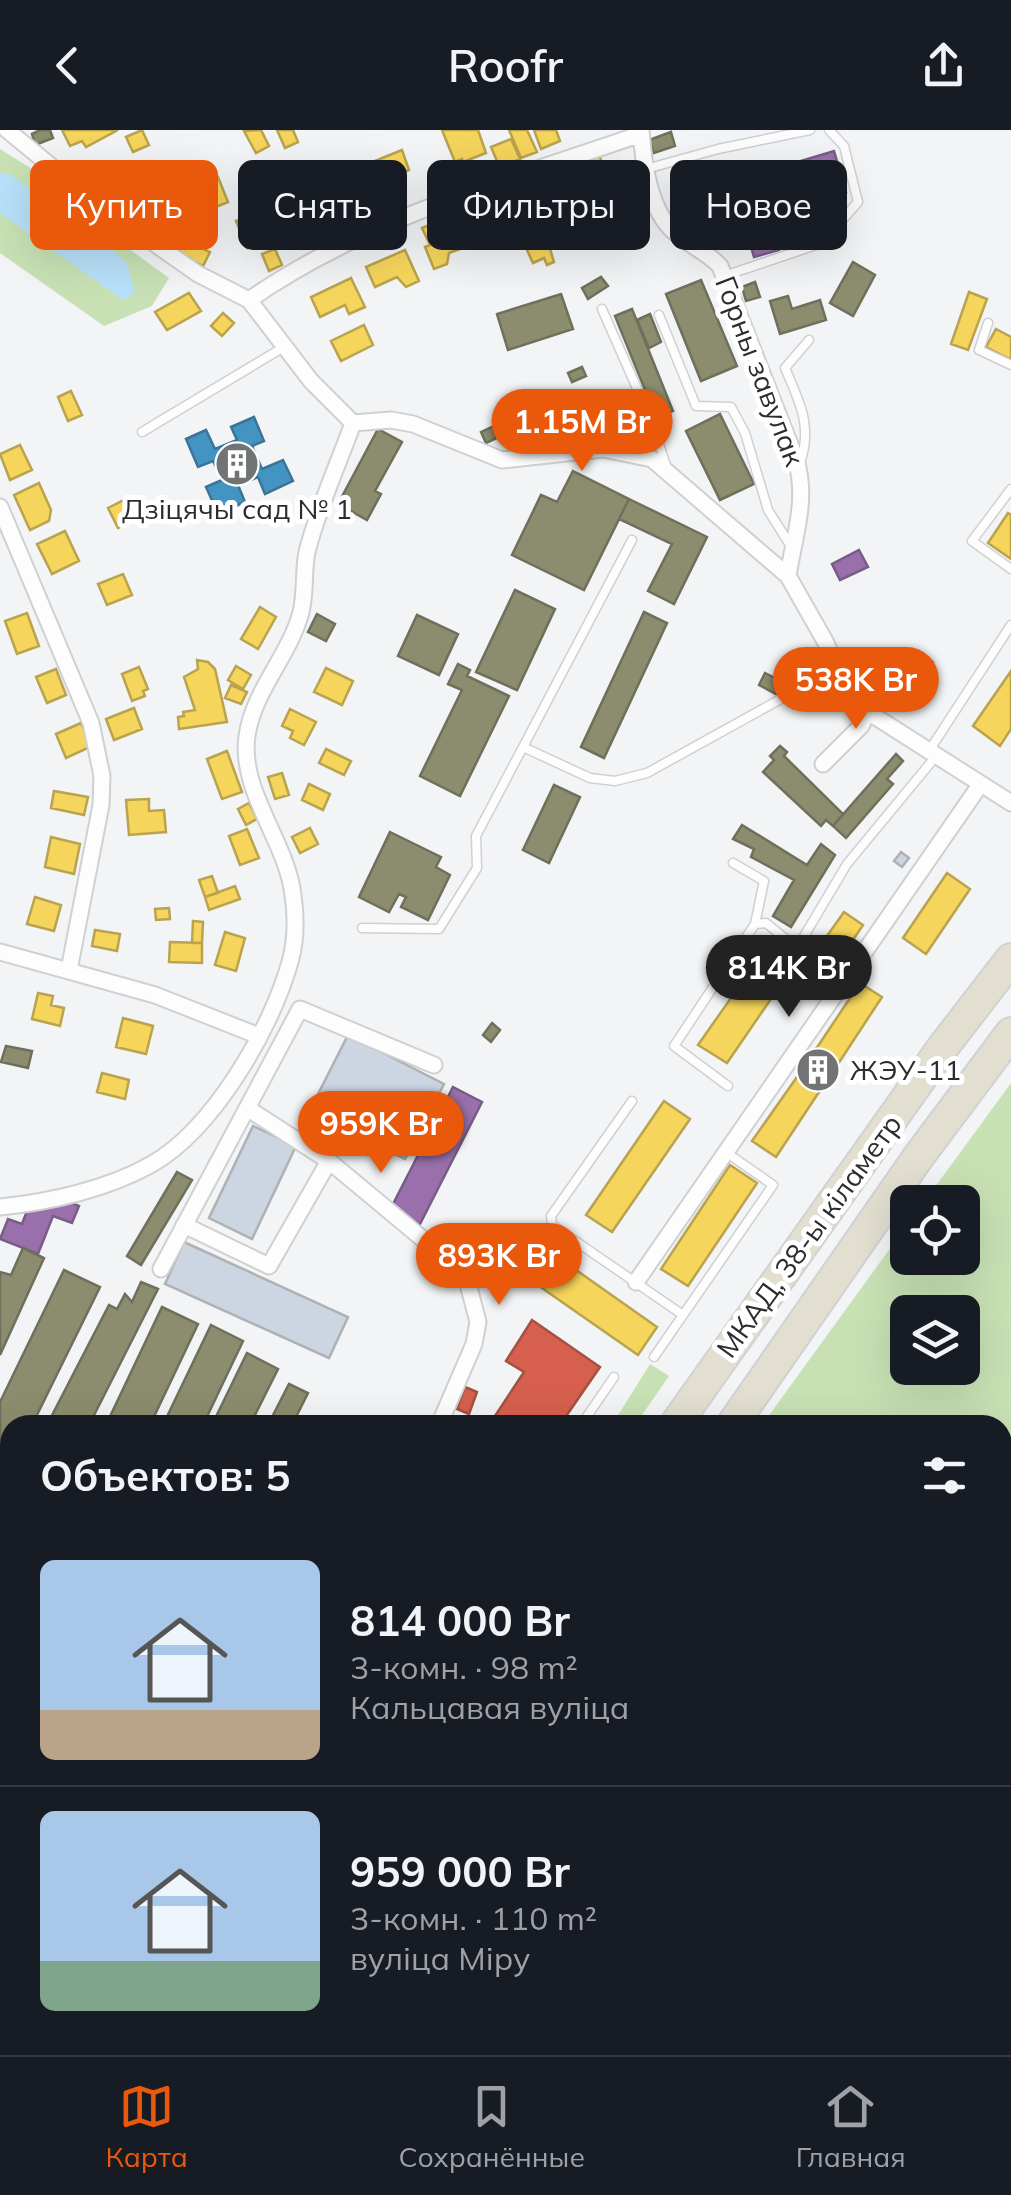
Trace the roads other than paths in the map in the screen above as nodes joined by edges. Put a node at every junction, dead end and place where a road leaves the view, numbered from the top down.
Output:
1 (7, 130) edge
2 (810, 130) edge
3 (830, 130) edge
4 (641, 132) edge
5 (645, 160) edge
6 (650, 168) edge
7 (650, 179) edge
8 (724, 276) junction
9 (249, 300) junction
10 (602, 310) dead end
11 (659, 315) dead end
12 (988, 323) dead end
13 (809, 340) dead end
14 (286, 346) junction
15 (1011, 365) edge
16 (353, 424) junction
17 (142, 432) dead end
18 (798, 467) junction
19 (667, 468) junction
20 (1011, 490) edge
21 (0, 507) edge
22 (632, 540) dead end
23 (792, 548) junction
24 (1011, 569) edge
25 (788, 576) junction
26 (1011, 626) edge
27 (840, 676) junction
28 (868, 712) junction
29 (523, 748) junction
30 (933, 753) junction
31 (823, 764) dead end
32 (980, 786) junction
33 (1011, 803) edge
34 (733, 863) dead end
35 (755, 924) junction
36 (362, 928) dead end
37 (0, 952) edge
38 (1011, 959) edge
39 (69, 970) junction
40 (1011, 1033) edge
41 (259, 1036) junction
42 (434, 1064) dead end
43 (728, 1086) dead end
44 (632, 1101) dead end
45 (246, 1108) junction
46 (726, 1152) junction
47 (329, 1161) junction
48 (0, 1207) edge
49 (184, 1225) junction
50 (161, 1269) dead end
51 (636, 1282) junction
52 (683, 1315) junction
53 (654, 1356) dead end
54 (614, 1377) dead end
55 (443, 1415) edge
56 (588, 1415) edge
57 (682, 1415) edge
58 (739, 1415) edge

1 - 9 street
2 - 6 lane
3 - 8 lane
4 - 5 street, Горны завулак
4 - 9 street, Горны завулак
7 - 8 street, Горны завулак
8 - 18 street, Горны завулак
9 - 14 street
10 - 19 lane
11 - 23 lane
12 - 15 lane
13 - 18 lane
14 - 16 street
14 - 17 lane
16 - 19 street
16 - 41 street
18 - 23 street, Горны завулак
19 - 25 street
20 - 24 lane
21 - 39 street
22 - 29 lane
23 - 25 street, Горны завулак
25 - 27 street
26 - 30 lane
27 - 28 street
27 - 29 lane
28 - 30 street
28 - 31 street
29 - 36 lane
30 - 32 street
30 - 35 lane
32 - 33 street
32 - 46 street
34 - 35 lane
35 - 43 lane
37 - 39 street
38 - 57 highway, МКАД, 38-ы кіламетр
39 - 41 street
40 - 58 highway, МКАД, 38-ы кіламетр
41 - 48 street
42 - 45 street
44 - 51 lane
45 - 47 street
45 - 49 street
46 - 51 street
46 - 52 lane
47 - 49 street
47 - 55 street
49 - 50 street
51 - 52 lane
52 - 53 lane
54 - 56 lane

